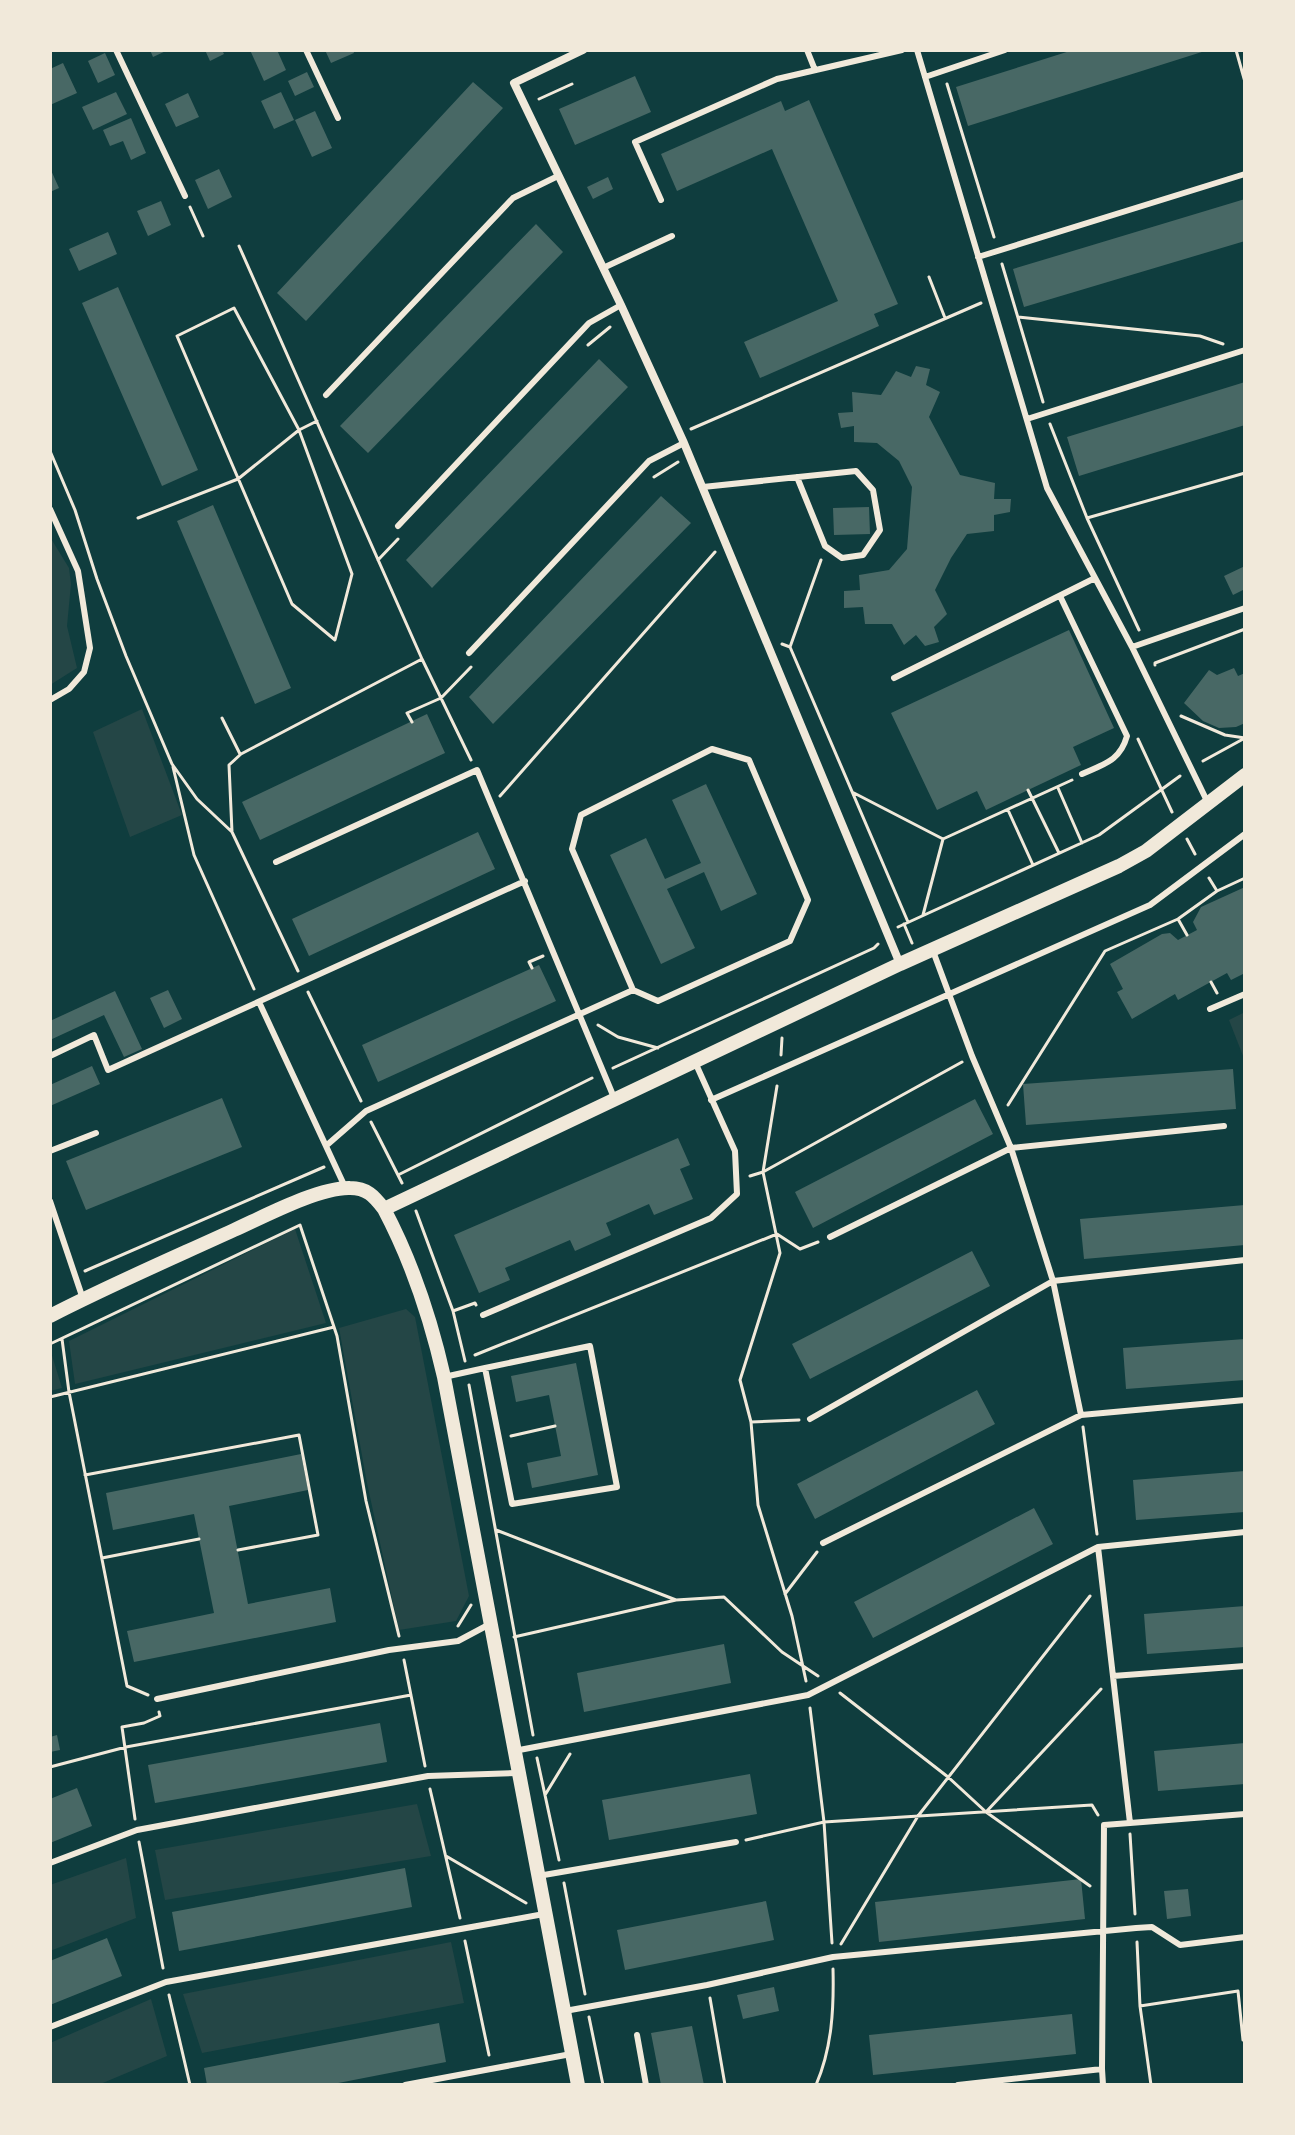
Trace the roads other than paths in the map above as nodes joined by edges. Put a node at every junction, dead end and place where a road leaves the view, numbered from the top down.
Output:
1 (116, 50) edge
2 (306, 50) edge
3 (583, 50) edge
4 (807, 50) edge
5 (902, 50) edge
6 (917, 50) edge
7 (1005, 50) edge
8 (815, 70) junction
9 (925, 77) junction
10 (338, 118) dead end
11 (1245, 174) edge
12 (558, 176) junction
13 (185, 196) road end
14 (661, 200) dead end
15 (672, 236) dead end
16 (978, 257) junction
17 (603, 268) junction
18 (621, 305) junction
19 (1245, 350) edge
20 (326, 395) dead end
21 (1027, 419) junction
22 (684, 443) junction
23 (797, 477) junction
24 (703, 487) junction
25 (50, 509) edge
26 (398, 526) dead end
27 (1095, 578) junction
28 (1060, 596) junction
29 (1245, 608) edge
30 (1132, 647) junction
31 (469, 653) dead end
32 (894, 678) dead end
33 (50, 700) edge
34 (1082, 774) road end
35 (1245, 775) edge
36 (1209, 804) junction
37 (1245, 834) edge
38 (276, 862) dead end
39 (525, 881) junction
40 (933, 949) junction
41 (900, 964) junction
42 (633, 990) junction
43 (950, 993) junction
44 (1245, 994) edge
45 (259, 1002) junction
46 (1210, 1009) dead end
47 (579, 1014) junction
48 (50, 1056) edge
49 (695, 1062) junction
50 (615, 1100) junction
51 (711, 1100) junction
52 (1224, 1126) dead end
53 (96, 1133) dead end
54 (327, 1145) junction
55 (1011, 1148) junction
56 (50, 1151) edge
57 (346, 1187) junction
58 (50, 1201) edge
59 (384, 1209) junction
60 (830, 1237) road end
61 (1245, 1260) edge
62 (1053, 1281) junction
63 (83, 1299) junction
64 (483, 1315) road end
65 (50, 1316) edge
66 (485, 1368) junction
67 (444, 1377) junction
68 (1245, 1400) edge
69 (1081, 1415) junction
70 (810, 1419) road end
71 (1245, 1532) edge
72 (823, 1543) road end
73 (1098, 1547) junction
74 (489, 1625) junction
75 (1245, 1666) edge
76 (1113, 1676) junction
77 (157, 1699) road end
78 (514, 1751) junction
79 (518, 1773) junction
80 (1245, 1814) edge
81 (1130, 1823) junction
82 (736, 1842) road end
83 (50, 1863) edge
84 (538, 1876) junction
85 (545, 1914) junction
86 (1103, 1931) junction
87 (1245, 1937) edge
88 (563, 2011) junction
89 (50, 2027) edge
90 (637, 2035) dead end
91 (571, 2054) junction
92 (1102, 2069) junction
93 (405, 2085) edge
94 (578, 2085) edge
95 (646, 2085) edge
96 (958, 2085) edge
97 (1103, 2085) edge

1 - 13 lane
2 - 10 lane
3 - 12 street
4 - 8 lane
5 - 8 lane
6 - 9 lane
7 - 9 lane
8 - 14 lane
9 - 16 lane
11 - 16 lane
12 - 17 street
12 - 20 lane
15 - 17 lane
16 - 21 lane
17 - 18 street
18 - 22 street
18 - 26 lane
19 - 21 lane
21 - 27 lane
22 - 24 street
22 - 31 lane
23 - 23 lane
23 - 24 lane
24 - 41 street
25 - 33 lane
27 - 28 lane
27 - 30 lane
28 - 32 lane
28 - 34 lane
29 - 30 lane
30 - 36 lane
35 - 36 street
36 - 40 street
37 - 43 lane
38 - 39 lane
39 - 45 lane
39 - 47 lane
40 - 41 street
40 - 43 lane
41 - 49 street
42 - 42 lane
42 - 47 lane
43 - 51 lane
43 - 55 lane
44 - 46 lane
45 - 48 lane
45 - 54 lane
47 - 50 lane
47 - 54 lane
49 - 50 street
49 - 51 lane
50 - 59 street
51 - 64 lane
52 - 55 lane
53 - 56 lane
54 - 57 lane
55 - 60 lane
55 - 62 lane
57 - 59 street
57 - 63 street
58 - 63 lane
59 - 67 street
61 - 62 lane
62 - 69 lane
62 - 70 lane
63 - 65 street
66 - 66 lane
66 - 67 lane
67 - 74 street
68 - 69 lane
69 - 72 lane
71 - 73 lane
73 - 76 lane
73 - 78 lane
74 - 77 lane
74 - 78 street
75 - 76 lane
76 - 81 lane
78 - 79 street
79 - 83 lane
79 - 84 street
80 - 81 lane
81 - 86 lane
82 - 84 lane
84 - 85 street
85 - 88 street
85 - 89 lane
86 - 87 lane
86 - 88 lane
86 - 92 lane
88 - 91 street
90 - 95 lane
91 - 93 lane
91 - 94 street
92 - 96 lane
92 - 97 lane

